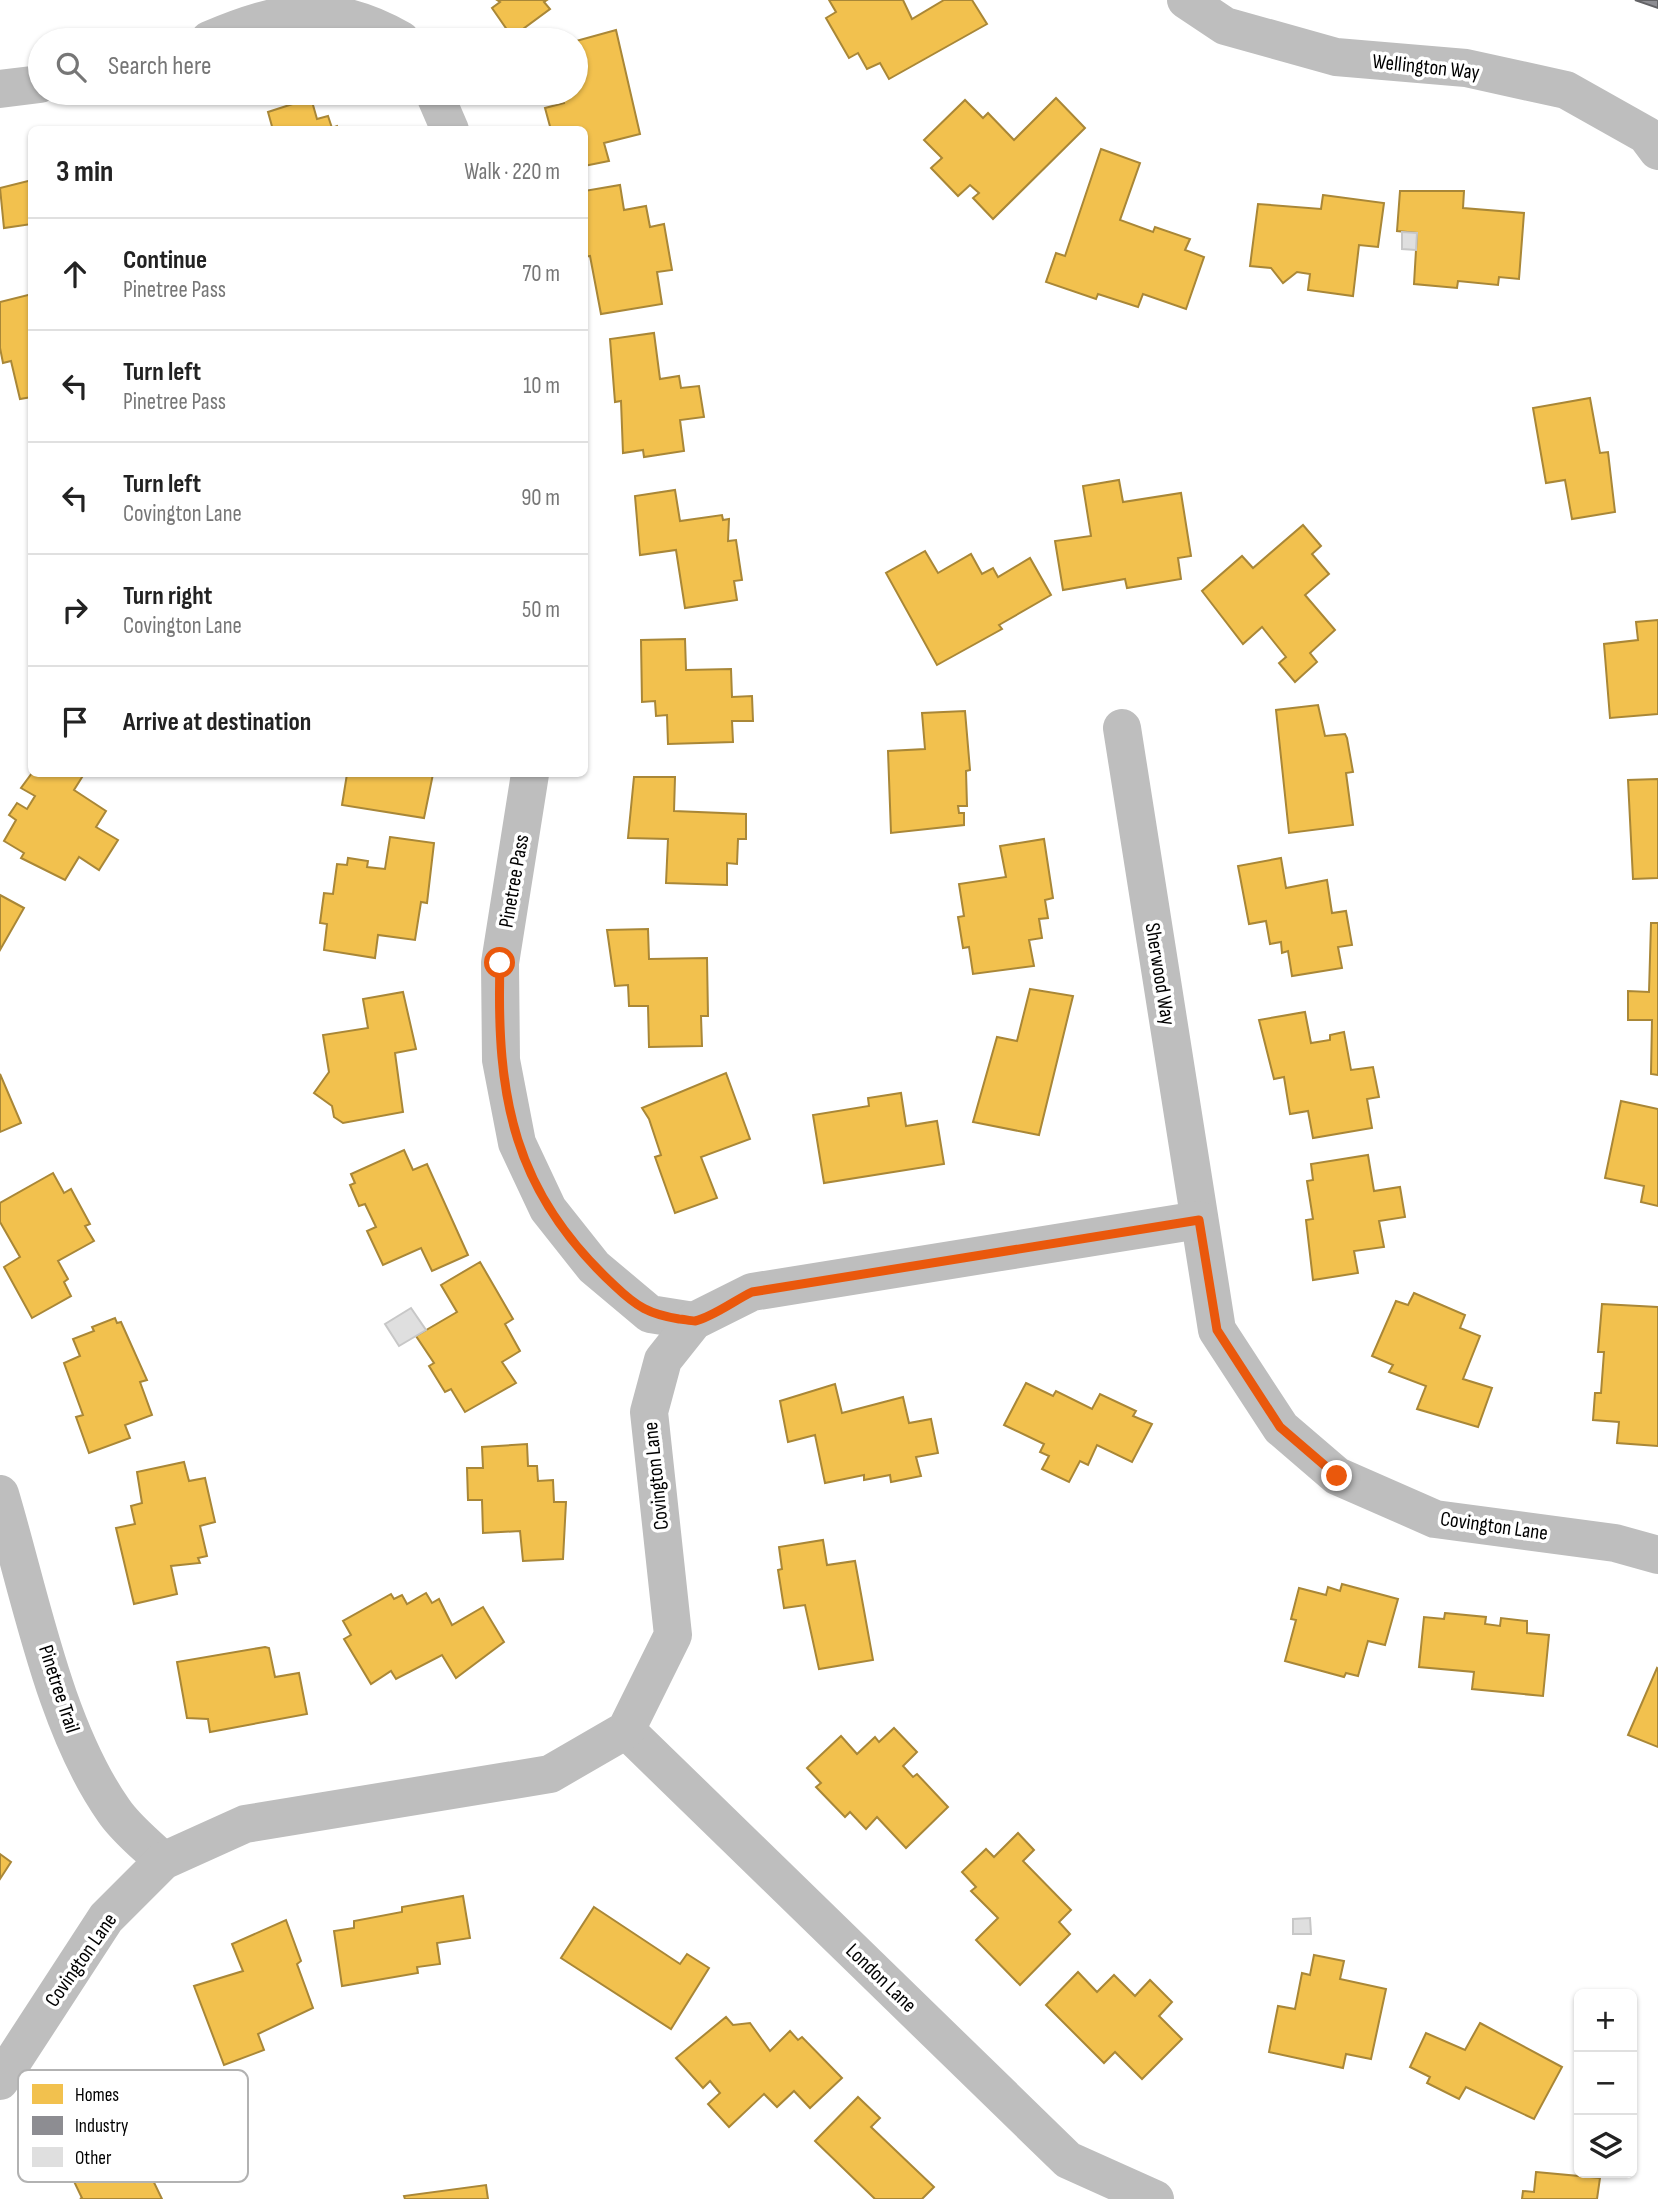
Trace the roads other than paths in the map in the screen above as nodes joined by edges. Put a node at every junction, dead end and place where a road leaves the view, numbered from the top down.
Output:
1 (1185, 0) edge
2 (237, 28) edge
3 (387, 28) edge
4 (28, 86) edge
5 (0, 89) edge
6 (439, 105) edge
7 (448, 126) edge
8 (1658, 151) edge
9 (1122, 728) dead end
10 (530, 777) edge
11 (1199, 1220) junction
12 (694, 1321) junction
13 (0, 1494) edge
14 (1658, 1555) edge
15 (626, 1730) junction
16 (163, 1861) junction
17 (0, 2081) edge
18 (1155, 2199) edge

1 - 8 street, Wellington Way
2 - 3 street
4 - 5 street
6 - 7 street
9 - 11 street, Sherwood Way
10 - 12 street, Pinetree Pass
11 - 12 street, Covington Lane
11 - 14 street, Covington Lane
12 - 15 street, Covington Lane
13 - 16 street, Pinetree Trail
15 - 16 street, Covington Lane
15 - 18 street, London Lane
16 - 17 street, Covington Lane

